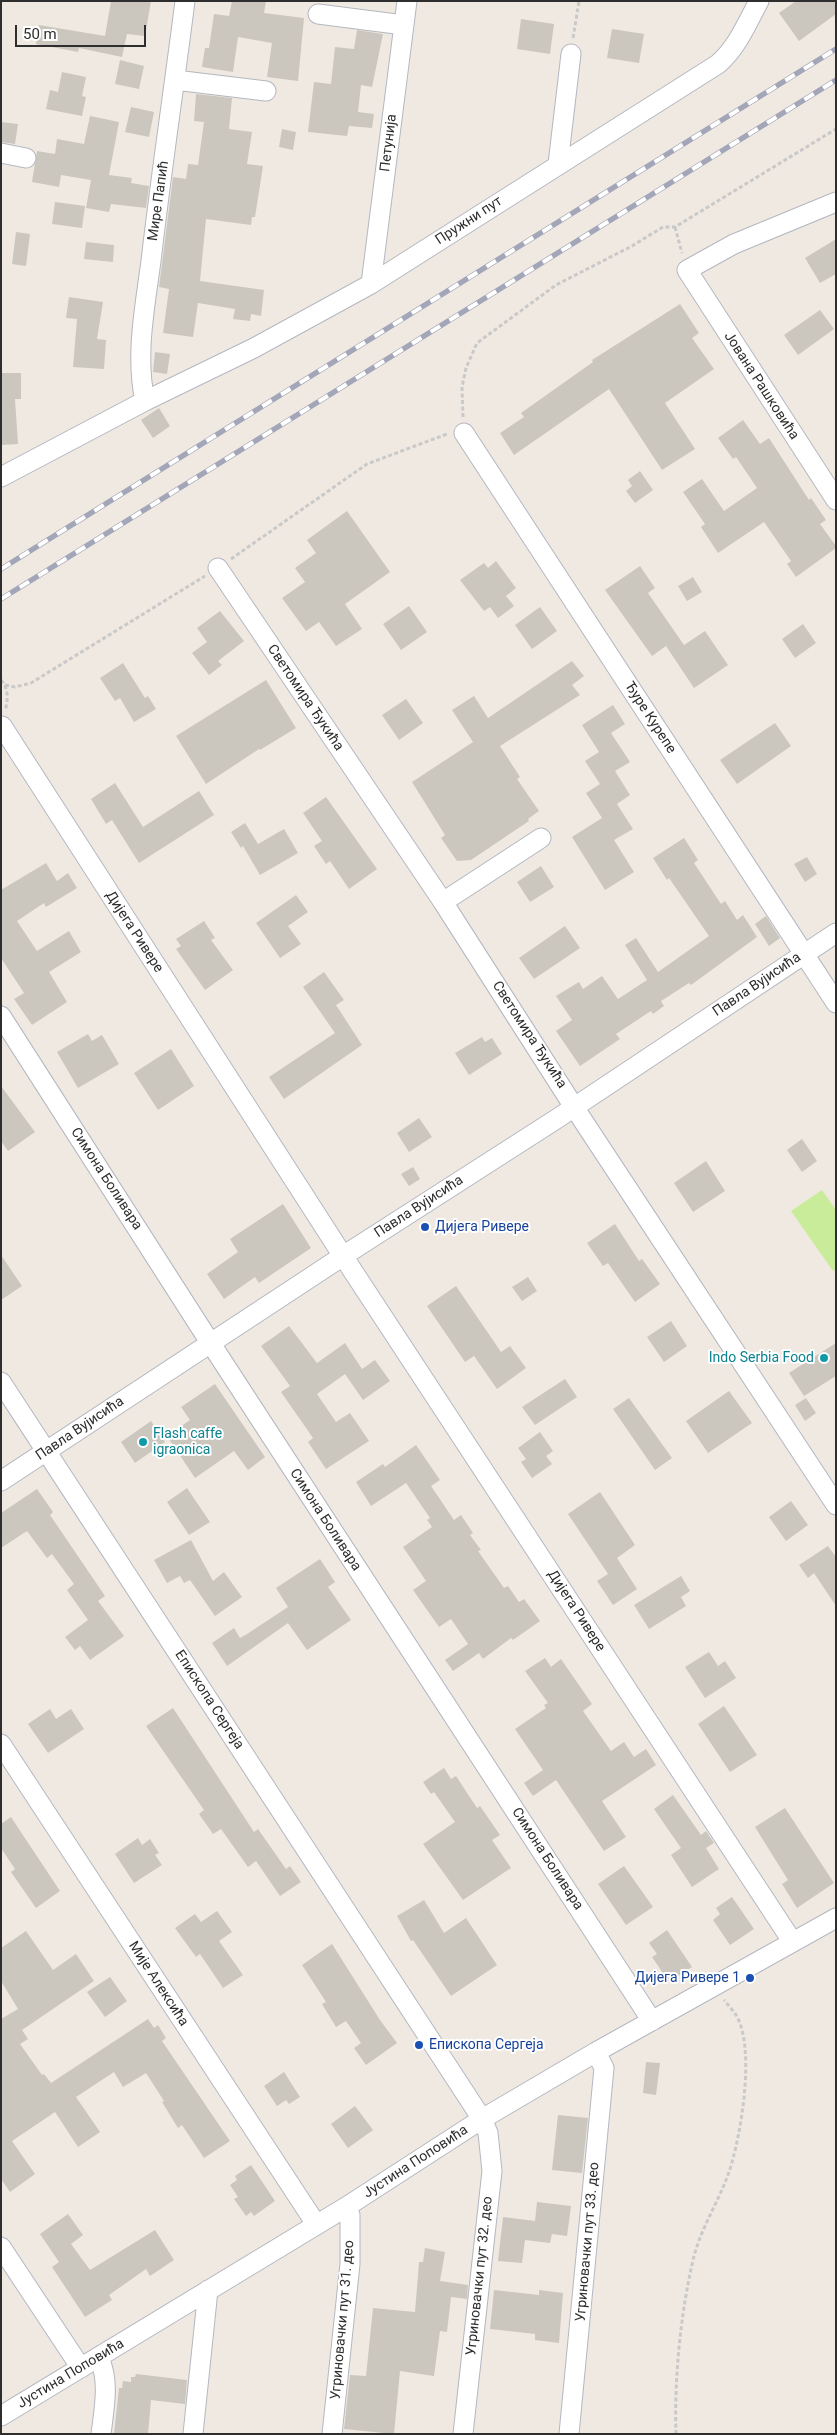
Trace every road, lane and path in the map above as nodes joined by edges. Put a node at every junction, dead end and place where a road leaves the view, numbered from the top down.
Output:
1 (186, 1) edge
2 (408, 1) edge
3 (579, 1) edge
4 (759, 1) edge
5 (318, 14) dead end
6 (404, 25) junction
7 (571, 54) joint
8 (175, 80) junction
9 (266, 91) dead end
10 (836, 129) edge
11 (1, 154) edge
12 (26, 158) dead end
13 (558, 164) junction
14 (836, 202) edge
15 (674, 228) junction
16 (687, 270) junction
17 (371, 284) junction
18 (144, 401) junction
19 (464, 432) joint
20 (1, 477) edge
21 (836, 500) edge
22 (218, 568) dead end
23 (1, 680) edge
24 (2, 726) edge
25 (541, 838) dead end
26 (443, 902) junction
27 (836, 933) edge
28 (804, 954) junction
29 (836, 1002) edge
30 (1, 1016) edge
31 (574, 1107) junction
32 (343, 1256) junction
33 (210, 1343) junction
34 (1, 1382) edge
35 (47, 1452) junction
36 (1, 1481) edge
37 (836, 1505) edge
38 (1, 1744) edge
39 (836, 1918) edge
40 (792, 1941) junction
41 (713, 1988) junction
42 (652, 2021) junction
43 (596, 2052) junction
44 (482, 2119) junction
45 (346, 2207) junction
46 (316, 2224) junction
47 (1, 2247) edge
48 (208, 2290) junction
49 (99, 2358) junction
50 (81, 2368) junction
51 (1, 2416) edge
52 (101, 2434) edge
53 (193, 2434) edge
54 (332, 2434) edge
55 (463, 2434) edge
56 (569, 2434) edge
57 (676, 2434) edge

1 - 8 street, Мире Папић
2 - 6 street, Петунија
3 - 7 path
4 - 13 street, Пружни пут
5 - 6 street
6 - 17 street, Петунија
7 - 13 street
8 - 9 street
8 - 18 street, Мире Папић
10 - 15 path
11 - 12 street
13 - 17 street, Пружни пут
14 - 16 street
15 - 16 path
15 - 19 path
16 - 21 street, Јована Рашковића
17 - 18 street, Пружни пут
18 - 20 street, Пружни пут
19 - 28 street, Ђуре Курепе
22 - 26 street, Светомира Ђукића
23 - 24 path
24 - 32 street, Дијега Ривере
25 - 26 street
26 - 31 street, Светомира Ђукића
27 - 28 street, Павла Вујисића
28 - 29 street, Ђуре Курепе
28 - 31 street, Павла Вујисића
30 - 33 street, Симона Боливара
31 - 32 street, Павла Вујисића
31 - 37 street, Светомира Ђукића
32 - 33 street, Павла Вујисића
32 - 40 street, Дијега Ривере
33 - 35 street, Павла Вујисића
33 - 42 street, Симона Боливара
34 - 35 street, Епископа Сергеја
35 - 36 street, Павла Вујисића
35 - 44 street, Епископа Сергеја
38 - 46 street, Мије Алексића
39 - 40 street, Јустина Поповића
40 - 41 street, Јустина Поповића
41 - 42 street, Јустина Поповића
41 - 57 path
42 - 43 street, Јустина Поповића
43 - 44 street, Јустина Поповића
43 - 56 street, Угриновачки пут 33. део
44 - 45 street, Јустина Поповића
44 - 55 street, Угриновачки пут 32. део
45 - 46 street, Јустина Поповића
45 - 54 street, Угриновачки пут 31. део
46 - 48 street, Јустина Поповића
47 - 50 street
48 - 49 street, Јустина Поповића
48 - 53 street
49 - 50 street, Јустина Поповића
49 - 52 street
50 - 51 street, Јустина Поповића

